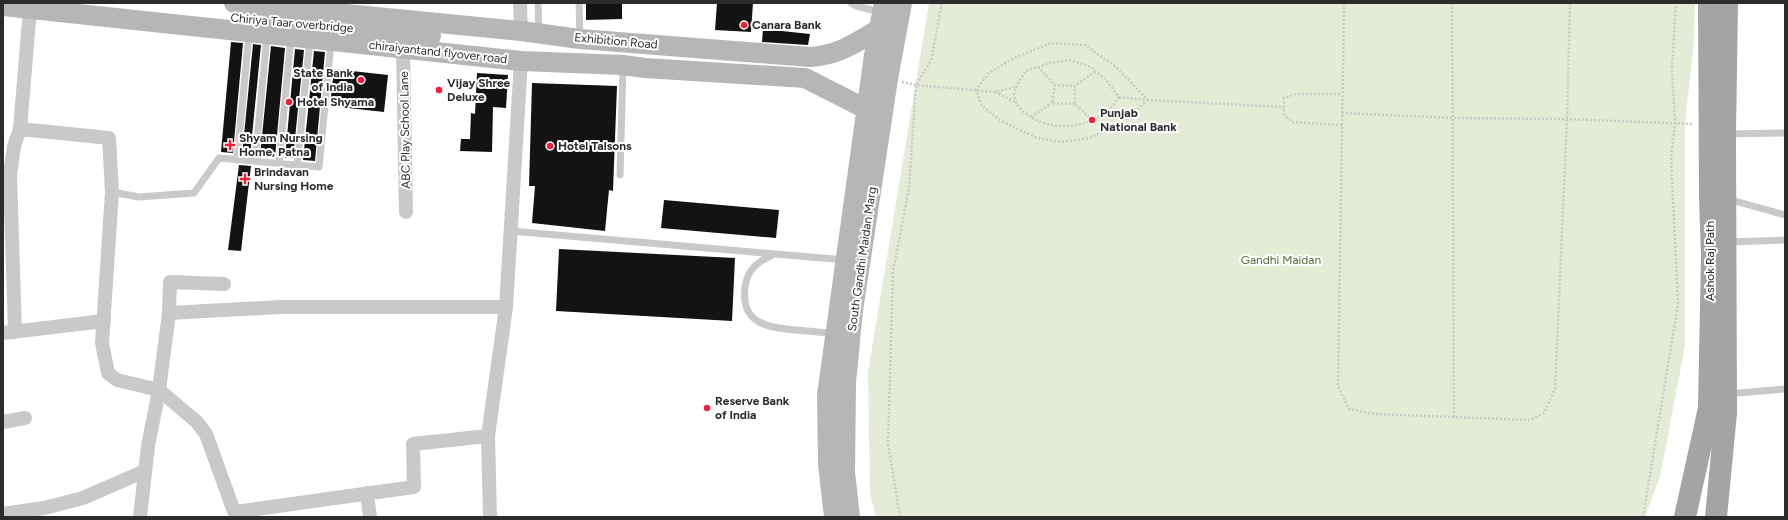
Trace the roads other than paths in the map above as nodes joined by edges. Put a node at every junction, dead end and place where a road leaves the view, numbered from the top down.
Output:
1 (95, 3) edge
2 (234, 3) edge
3 (520, 3) edge
4 (538, 3) edge
5 (579, 3) edge
6 (851, 3) edge
7 (902, 3) edge
8 (1709, 3) edge
9 (1727, 3) edge
10 (3, 6) edge
11 (288, 6) edge
12 (30, 9) junction
13 (882, 15) edge
14 (530, 32) junction
15 (258, 33) junction
16 (300, 38) junction
17 (580, 38) junction
18 (331, 41) junction
19 (650, 45) junction
20 (403, 48) junction
21 (521, 61) junction
22 (630, 61) junction
23 (888, 79) junction
24 (866, 109) junction
25 (20, 129) junction
26 (1717, 130) junction
27 (1785, 133) edge
28 (8, 147) edge
29 (237, 160) junction
30 (255, 161) junction
31 (279, 164) junction
32 (297, 165) junction
33 (620, 176) dead end
34 (112, 192) junction
35 (1726, 199) junction
36 (406, 212) dead end
37 (1785, 215) edge
38 (511, 231) junction
39 (1785, 240) edge
40 (1726, 242) junction
41 (773, 254) junction
42 (853, 260) junction
43 (224, 284) dead end
44 (506, 307) junction
45 (169, 313) junction
46 (104, 321) junction
47 (9, 333) edge
48 (835, 334) junction
49 (1785, 389) edge
50 (159, 390) junction
51 (1726, 395) junction
52 (25, 418) dead end
53 (3, 422) edge
54 (488, 436) junction
55 (145, 471) junction
56 (367, 493) junction
57 (3, 514) edge
58 (235, 514) edge
59 (140, 517) edge
60 (370, 517) edge
61 (490, 517) edge
62 (834, 517) edge
63 (850, 517) edge
64 (1685, 517) edge
65 (1716, 517) edge

1 - 22 main road, Chiriya Taar overbridge
2 - 11 main road, Exhibition Road
3 - 14 street
4 - 14 lane
5 - 17 lane
6 - 13 lane
7 - 23 main road, South Gandhi Maidan Marg
8 - 26 main road, Ashok Raj Path
9 - 26 main road, Ashok Raj Path
10 - 12 main road, chiraiyantand flyover road
11 - 14 main road, Exhibition Road
12 - 15 main road, chiraiyantand flyover road
12 - 25 street
13 - 19 main road, Exhibition Road
13 - 24 main road
14 - 17 main road, Exhibition Road
15 - 16 main road, chiraiyantand flyover road
15 - 29 lane
15 - 30 lane
16 - 18 main road, chiraiyantand flyover road
16 - 31 lane
16 - 32 lane
17 - 19 main road, Exhibition Road
18 - 20 main road, chiraiyantand flyover road
18 - 32 lane
19 - 22 main road
20 - 21 main road, chiraiyantand flyover road
20 - 36 street, ABC Play School Lane
21 - 22 main road, chiraiyantand flyover road
21 - 38 street
22 - 24 main road, chiraiyantand flyover road
22 - 33 lane
23 - 24 main road
23 - 42 main road, South Gandhi Maidan Marg
24 - 42 main road
25 - 28 street
25 - 34 street
26 - 27 lane
26 - 35 main road, Ashok Raj Path
26 - 64 main road, Ashok Raj Path
28 - 47 street
29 - 30 lane
29 - 34 lane
30 - 31 lane
31 - 32 lane
34 - 46 street
35 - 37 lane
35 - 40 main road, Ashok Raj Path
38 - 41 lane
38 - 44 street
39 - 40 lane
40 - 51 main road, Ashok Raj Path
41 - 42 lane
41 - 48 lane
42 - 48 main road
42 - 63 main road, South Gandhi Maidan Marg
43 - 45 street
44 - 45 street
44 - 54 street
45 - 50 street
46 - 47 street
46 - 50 street
48 - 62 main road
49 - 51 lane
50 - 55 street
50 - 58 street
51 - 65 main road, Ashok Raj Path
52 - 53 street
54 - 56 street
54 - 61 street
55 - 57 street
55 - 59 street
56 - 58 street
56 - 60 street

